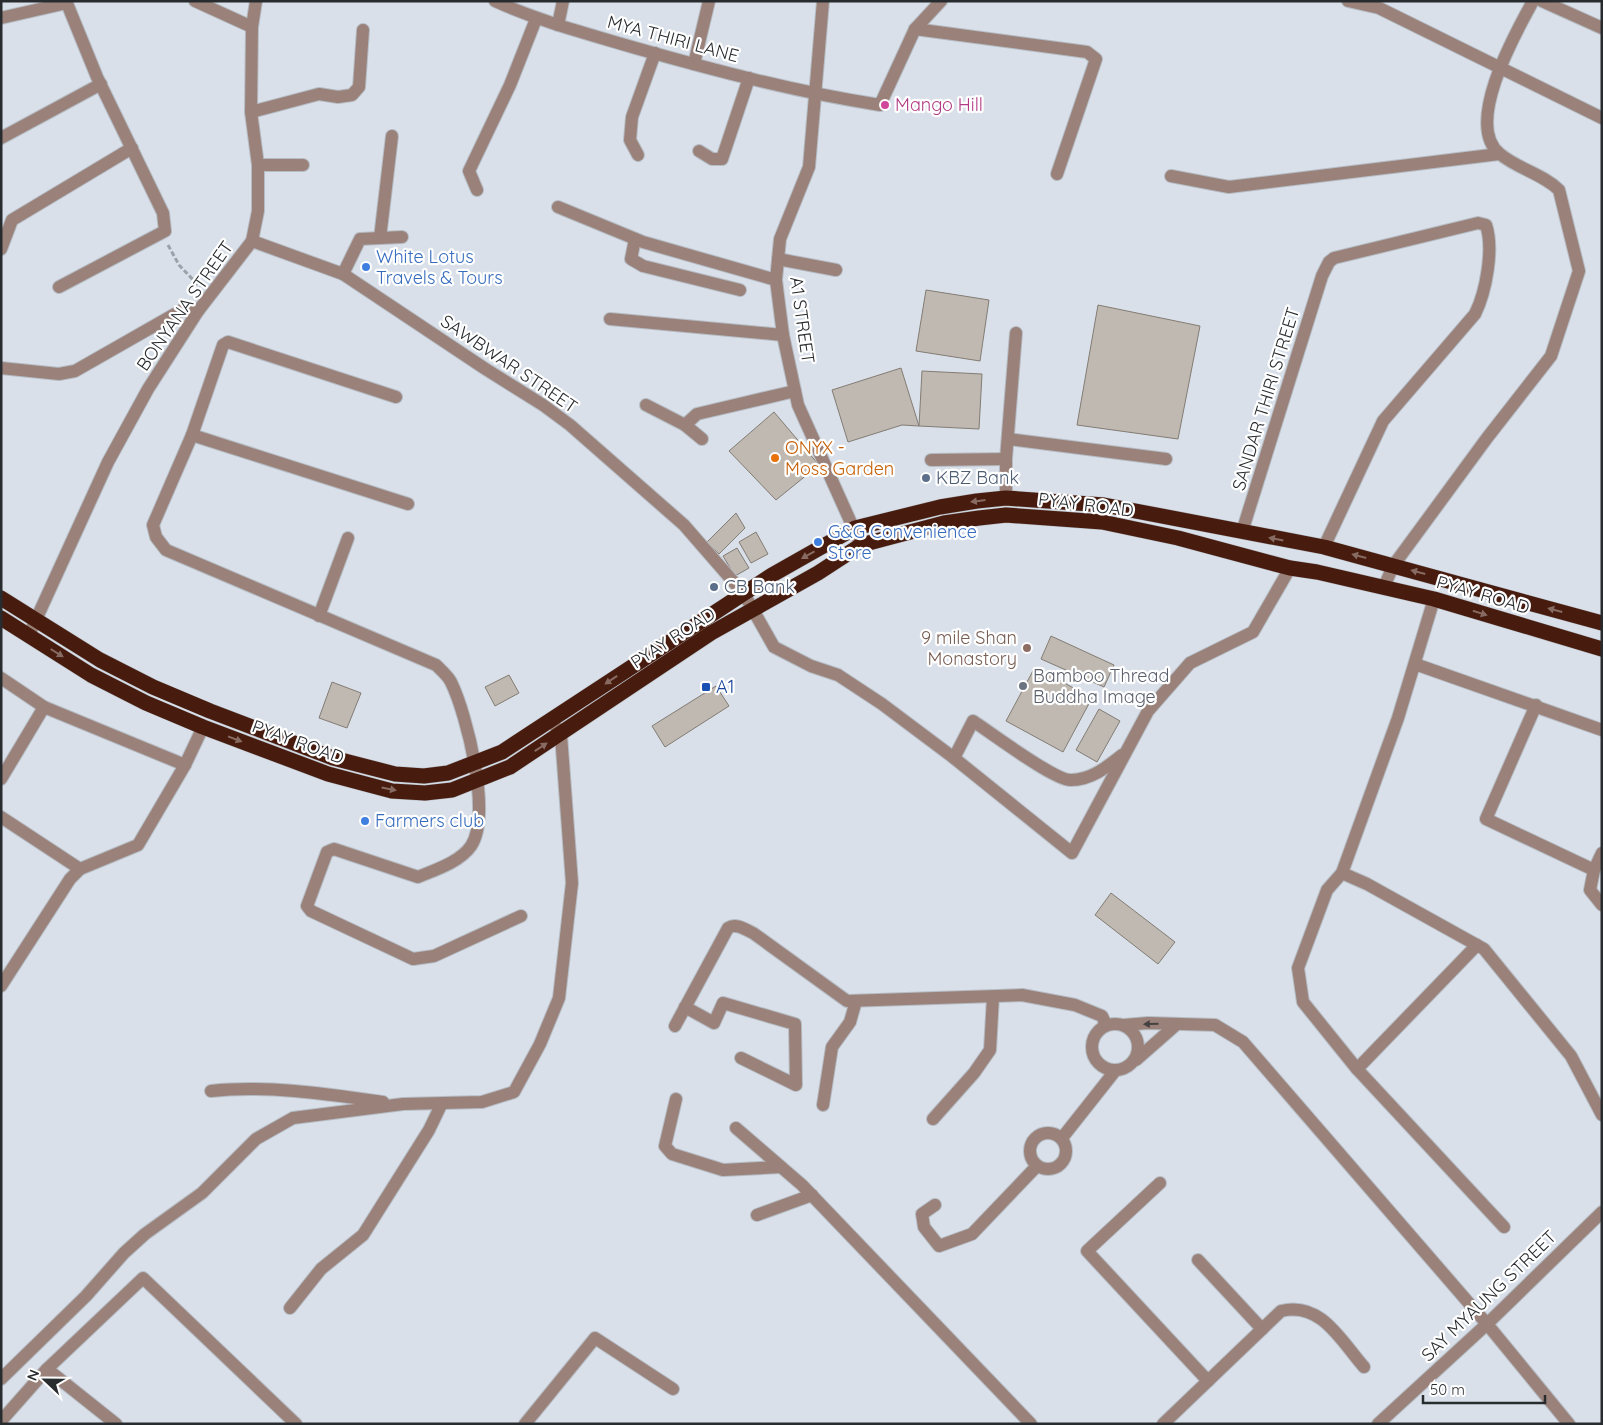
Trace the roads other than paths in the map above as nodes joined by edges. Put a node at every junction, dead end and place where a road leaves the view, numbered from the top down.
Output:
1 (195, 1) edge
2 (256, 1) edge
3 (494, 1) edge
4 (562, 1) edge
5 (709, 1) edge
6 (823, 1) edge
7 (941, 1) edge
8 (1348, 1) edge
9 (1533, 1) edge
10 (1542, 1) edge
11 (66, 2) edge
12 (1, 18) edge
13 (536, 19) junction
14 (558, 25) junction
15 (252, 28) junction
16 (1602, 28) edge
17 (915, 29) junction
18 (363, 30) dead end
19 (656, 54) junction
20 (694, 64) junction
21 (1499, 67) junction
22 (749, 78) junction
23 (101, 84) junction
24 (815, 95) junction
25 (251, 112) junction
26 (1602, 118) edge
27 (392, 136) dead end
28 (1, 138) edge
29 (132, 148) junction
30 (699, 152) dead end
31 (1499, 154) junction
32 (638, 155) dead end
33 (303, 165) dead end
34 (258, 166) junction
35 (1057, 174) dead end
36 (1171, 176) dead end
37 (477, 190) dead end
38 (558, 208) dead end
39 (402, 237) dead end
40 (380, 238) junction
41 (635, 239) junction
42 (252, 241) junction
43 (1, 248) edge
44 (778, 259) junction
45 (836, 270) dead end
46 (343, 274) junction
47 (776, 280) junction
48 (59, 287) dead end
49 (740, 290) dead end
50 (198, 311) junction
51 (610, 319) dead end
52 (1016, 333) dead end
53 (783, 336) junction
54 (1, 368) edge
55 (795, 391) junction
56 (396, 397) dead end
57 (646, 405) dead end
58 (685, 425) junction
59 (192, 435) junction
60 (702, 439) dead end
61 (1008, 440) junction
62 (1006, 459) junction
63 (1166, 459) dead end
64 (931, 460) dead end
65 (1006, 498) junction
66 (408, 504) dead end
67 (855, 528) junction
68 (1242, 532) junction
69 (348, 538) dead end
70 (861, 545) junction
71 (1324, 547) junction
72 (1393, 566) junction
73 (1290, 568) junction
74 (1384, 587) junction
75 (744, 594) junction
76 (1, 598) edge
77 (1434, 599) junction
78 (754, 609) junction
79 (319, 616) junction
80 (1, 618) edge
81 (36, 620) junction
82 (1602, 623) edge
83 (29, 636) junction
84 (1602, 649) edge
85 (1415, 664) junction
86 (1, 678) edge
87 (1536, 705) junction
88 (44, 707) junction
89 (551, 720) junction
90 (203, 727) junction
91 (1602, 730) edge
92 (561, 735) junction
93 (1122, 755) junction
94 (954, 758) junction
95 (474, 763) junction
96 (185, 765) junction
97 (1, 779) edge
98 (478, 780) junction
99 (1, 817) edge
100 (1602, 853) edge
101 (80, 869) junction
102 (1594, 870) junction
103 (1342, 873) junction
104 (1602, 905) edge
105 (522, 916) dead end
106 (1477, 945) junction
107 (1, 986) edge
108 (993, 997) junction
109 (856, 1001) junction
110 (686, 1007) junction
111 (1177, 1024) junction
112 (1106, 1025) junction
113 (1124, 1025) junction
114 (675, 1026) dead end
115 (740, 1058) dead end
116 (1132, 1063) junction
117 (1358, 1069) junction
118 (1115, 1070) junction
119 (210, 1091) dead end
120 (676, 1099) dead end
121 (442, 1103) junction
122 (403, 1104) junction
123 (823, 1105) dead end
124 (1602, 1115) edge
125 (932, 1119) dead end
126 (736, 1128) dead end
127 (1062, 1138) junction
128 (781, 1167) junction
129 (1036, 1167) junction
130 (1160, 1183) dead end
131 (812, 1195) junction
132 (935, 1205) dead end
133 (1602, 1212) edge
134 (757, 1215) dead end
135 (1504, 1227) dead end
136 (1198, 1260) dead end
137 (290, 1308) dead end
138 (1488, 1324) junction
139 (1262, 1329) junction
140 (1364, 1367) dead end
141 (47, 1369) junction
142 (1, 1379) edge
143 (1208, 1381) junction
144 (673, 1389) dead end
145 (1, 1421) edge
146 (116, 1424) edge
147 (296, 1424) edge
148 (525, 1424) edge
149 (1031, 1424) edge
150 (1163, 1424) edge
151 (1378, 1424) edge
152 (1569, 1424) edge

1 - 15 street
2 - 15 street, BONYANA STREET
3 - 13 street, MYA THIRI LANE
4 - 14 street
5 - 20 street
6 - 24 street, A1 STREET
7 - 17 street
8 - 21 street
9 - 21 street
10 - 16 street
11 - 12 street
11 - 23 street
13 - 14 street, MYA THIRI LANE
13 - 37 street
14 - 19 street, MYA THIRI LANE
15 - 25 street, BONYANA STREET
17 - 24 street, MYA THIRI LANE
17 - 35 street
18 - 25 street
19 - 20 street, MYA THIRI LANE
19 - 32 street
20 - 22 street, MYA THIRI LANE
21 - 26 street
21 - 31 street
22 - 24 street, MYA THIRI LANE
22 - 30 street
23 - 28 street
23 - 29 street
24 - 44 street, A1 STREET
25 - 34 street, BONYANA STREET
27 - 40 street
29 - 43 street
29 - 48 street
31 - 36 street
31 - 72 street
33 - 34 street
34 - 42 street, BONYANA STREET
38 - 41 street
39 - 40 street
40 - 46 street
41 - 47 street
41 - 49 street
42 - 46 street, SAWBWAR STREET
42 - 50 street, BONYANA STREET
44 - 45 street
44 - 47 street, A1 STREET
46 - 75 street, SAWBWAR STREET
47 - 53 street, A1 STREET
50 - 54 street
50 - 81 street, BONYANA STREET
51 - 53 street
52 - 61 street
53 - 55 street, A1 STREET
55 - 58 street
55 - 67 street, A1 STREET
56 - 59 street
57 - 58 street
58 - 60 street
59 - 66 street
59 - 79 street
61 - 62 street
61 - 63 street
62 - 64 street
62 - 65 street
65 -> 67 highway, PYAY ROAD
65 - 68 highway, PYAY ROAD
67 - 70 street, A1 STREET
67 -> 75 highway, PYAY ROAD
71 -> 68 highway, PYAY ROAD
68 - 71 street, SANDAR THIRI STREET
69 - 79 street
70 - 73 highway, PYAY ROAD
70 - 78 highway, PYAY ROAD
72 -> 71 highway, PYAY ROAD
72 - 74 street
82 -> 72 highway, PYAY ROAD
73 - 74 highway, PYAY ROAD
73 - 93 street
74 - 77 highway, PYAY ROAD
75 - 78 street, SAWBWAR STREET
75 -> 89 highway, PYAY ROAD
76 - 81 highway, PYAY ROAD
77 -> 84 highway, PYAY ROAD
77 - 85 street
78 - 92 highway, PYAY ROAD
78 - 94 street, SAWBWAR STREET
79 - 95 street
80 - 83 highway, PYAY ROAD
81 - 83 street, BONYANA STREET
81 - 95 highway, PYAY ROAD
83 -> 90 highway, PYAY ROAD
85 - 87 street
85 - 103 street
86 - 88 street
87 - 91 street
87 - 102 street
88 - 96 street
88 - 97 street
89 - 92 street
89 - 95 highway, PYAY ROAD
90 - 96 street
90 -> 98 highway, PYAY ROAD
98 -> 92 highway, PYAY ROAD
92 - 121 street
93 - 94 street
93 - 94 street, SAWBWAR STREET
95 - 98 street
96 - 101 street
98 - 105 street
99 - 101 street
100 - 102 street
101 - 107 street
102 - 104 street
103 - 106 street
103 - 117 street
106 - 117 street
106 - 124 street
108 - 109 street
108 - 112 street
108 - 125 street
109 - 110 street
109 - 123 street
110 - 114 street
110 - 115 street
111 -> 113 street
111 - 116 street
111 - 138 street
112 - 113 street
112 - 118 street
113 - 116 street
116 - 118 street
117 - 135 street
118 - 127 street
119 - 122 street
120 - 128 street
121 - 122 street
121 - 137 street
122 - 142 street
126 - 128 street
127 - 129 street
127 - 129 street
128 - 131 street
129 - 132 street
130 - 143 street
131 - 134 street
131 - 149 street
133 - 138 street, SAY MYAUNG STREET
136 - 139 street
138 - 151 street, SAY MYAUNG STREET
138 - 152 street
139 - 140 street
139 - 143 street
141 - 145 street
141 - 146 street
141 - 147 street
143 - 150 street
144 - 148 street

